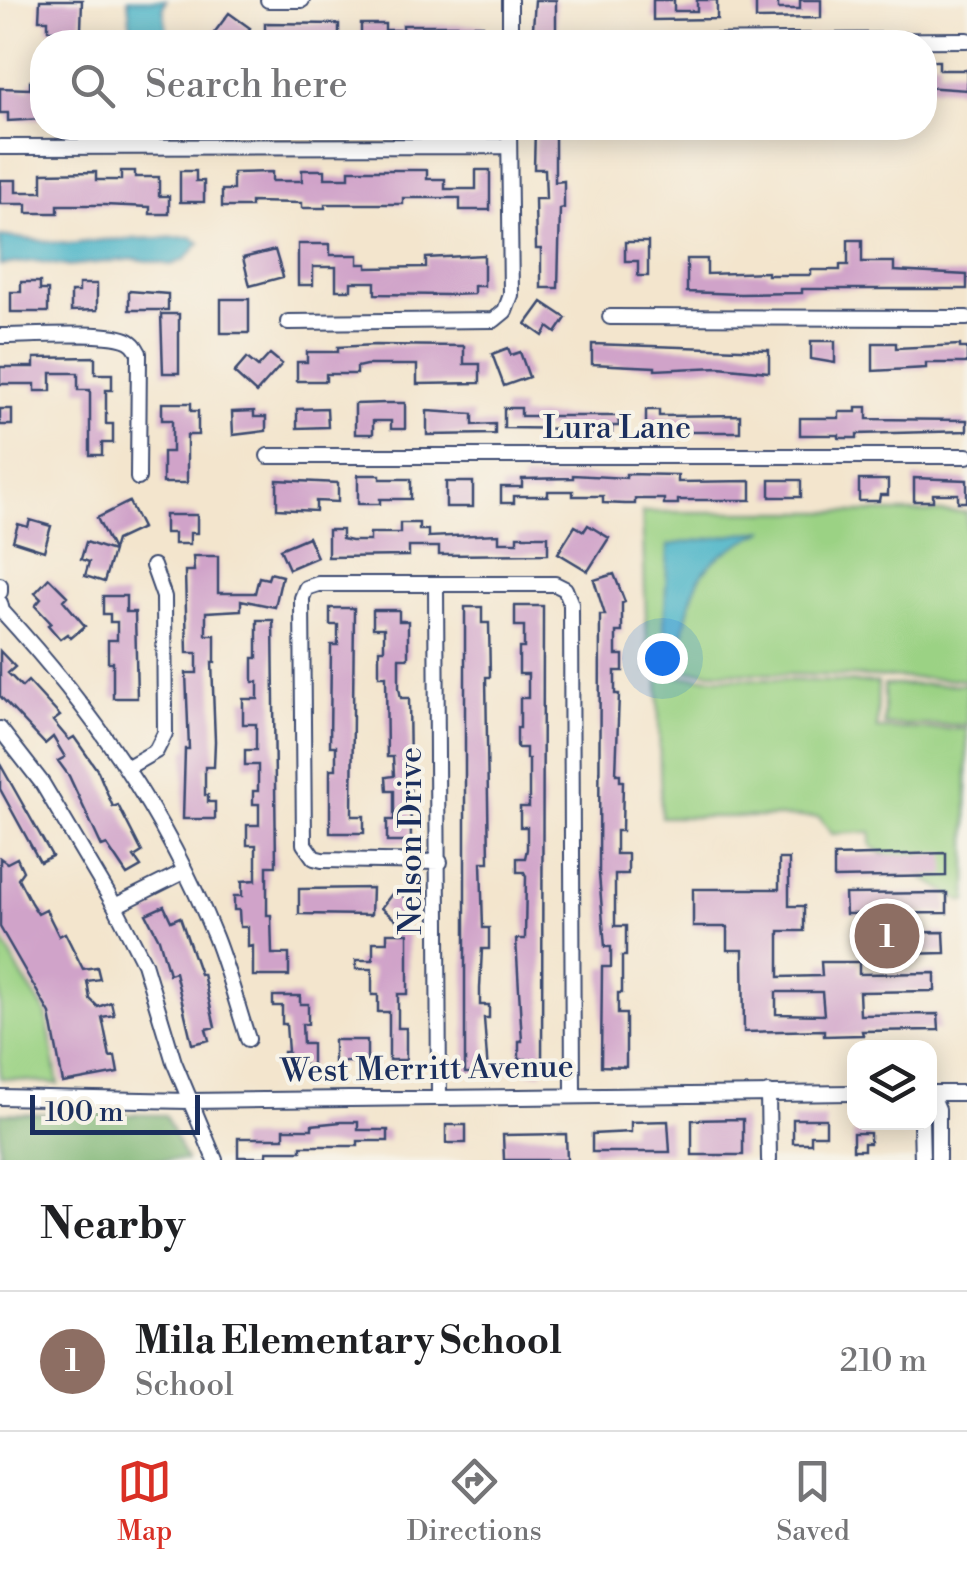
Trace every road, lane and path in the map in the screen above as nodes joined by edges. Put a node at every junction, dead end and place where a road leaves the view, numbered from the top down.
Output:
1 (268, 0) edge
2 (302, 0) edge
3 (510, 0) edge
4 (510, 30) edge
5 (937, 40) edge
6 (967, 40) edge
7 (508, 140) edge
8 (508, 146) junction
9 (0, 147) edge
10 (610, 317) dead end
11 (967, 318) edge
12 (288, 322) dead end
13 (0, 336) edge
14 (268, 456) dead end
15 (967, 456) edge
16 (138, 478) dead end
17 (153, 566) dead end
18 (436, 584) junction
19 (0, 603) edge
20 (0, 729) edge
21 (128, 767) junction
22 (440, 862) junction
23 (185, 870) junction
24 (115, 906) junction
25 (248, 1039) dead end
26 (768, 1092) junction
27 (967, 1092) edge
28 (847, 1093) edge
29 (574, 1094) junction
30 (937, 1094) edge
31 (438, 1097) junction
32 (0, 1098) edge
33 (230, 1100) junction
34 (188, 1101) junction
35 (937, 1107) edge
36 (201, 1128) junction
37 (921, 1130) edge
38 (215, 1160) edge
39 (769, 1160) edge
40 (922, 1160) edge
41 (938, 1160) edge

1 - 2 street
3 - 4 street
5 - 6 street
7 - 8 street
8 - 9 street
8 - 12 street
10 - 11 street
13 - 16 street
14 - 15 street, Lura Lane
17 - 21 street
18 - 22 street, Nelson Drive
18 - 22 street
18 - 29 street
19 - 21 street
20 - 24 street
21 - 23 street
22 - 31 street, Nelson Drive
23 - 24 street
23 - 25 street
24 - 34 street
26 - 28 street, West Merritt Avenue
26 - 29 street, West Merritt Avenue
26 - 39 street
27 - 30 street
29 - 31 street, West Merritt Avenue
31 - 33 street, West Merritt Avenue
32 - 34 street, West Merritt Avenue
33 - 34 street, West Merritt Avenue
33 - 36 street
34 - 36 street
35 - 41 street
36 - 38 street
37 - 40 street

